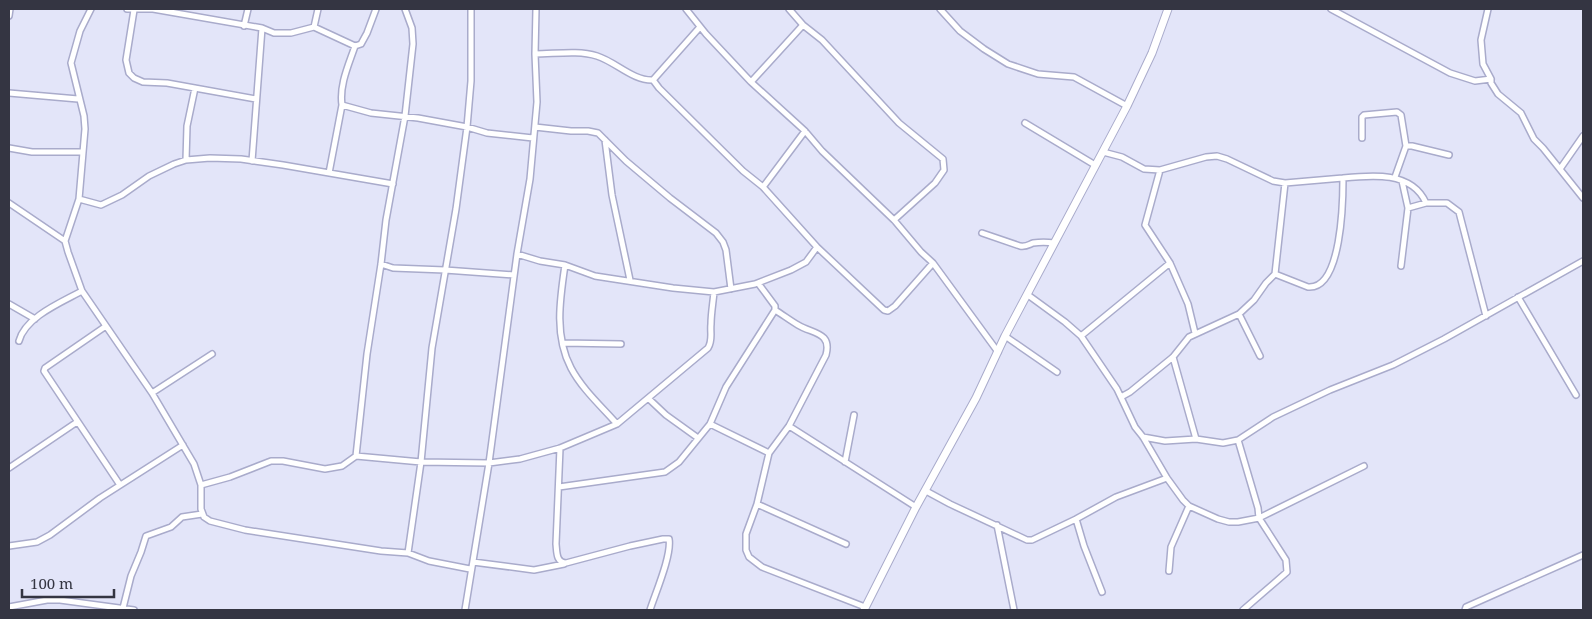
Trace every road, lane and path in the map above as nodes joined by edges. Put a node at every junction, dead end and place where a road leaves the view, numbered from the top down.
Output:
1 (10, 9) edge
2 (91, 9) edge
3 (127, 9) edge
4 (152, 9) edge
5 (248, 9) edge
6 (318, 9) edge
7 (376, 9) edge
8 (405, 9) edge
9 (471, 9) edge
10 (536, 9) edge
11 (686, 9) edge
12 (789, 9) edge
13 (940, 9) edge
14 (1168, 9) edge
15 (1331, 9) edge
16 (1488, 9) edge
17 (134, 10) junction
18 (9, 16) edge
19 (244, 26) junction
20 (803, 26) junction
21 (314, 27) junction
22 (700, 27) junction
23 (262, 28) junction
24 (356, 46) junction
25 (535, 54) junction
26 (1491, 79) junction
27 (653, 80) junction
28 (751, 82) junction
29 (194, 88) junction
30 (9, 94) edge
31 (256, 99) junction
32 (78, 100) junction
33 (342, 105) junction
34 (1126, 106) junction
35 (405, 116) junction
36 (1025, 123) dead end
37 (467, 127) junction
38 (535, 127) junction
39 (805, 132) junction
40 (1583, 136) edge
41 (533, 138) junction
42 (1362, 138) dead end
43 (605, 140) junction
44 (1406, 146) junction
45 (9, 148) edge
46 (82, 152) junction
47 (1103, 152) junction
48 (1449, 155) dead end
49 (186, 160) junction
50 (252, 160) junction
51 (1096, 165) junction
52 (1560, 168) junction
53 (1160, 170) junction
54 (329, 173) junction
55 (1395, 177) junction
56 (1342, 178) junction
57 (1402, 181) junction
58 (1284, 183) junction
59 (393, 184) junction
60 (763, 186) junction
61 (1583, 198) edge
62 (78, 199) junction
63 (9, 203) edge
64 (1426, 203) junction
65 (1408, 208) junction
66 (894, 220) junction
67 (982, 233) dead end
68 (65, 240) junction
69 (1054, 243) junction
70 (817, 247) junction
71 (517, 254) junction
72 (1583, 261) edge
73 (932, 263) junction
74 (1170, 263) junction
75 (381, 264) junction
76 (565, 265) junction
77 (1401, 266) dead end
78 (445, 270) junction
79 (1275, 274) junction
80 (514, 275) junction
81 (630, 280) junction
82 (758, 283) junction
83 (731, 289) junction
84 (82, 291) junction
85 (714, 292) junction
86 (1028, 295) junction
87 (1518, 297) junction
88 (9, 304) edge
89 (776, 310) junction
90 (1239, 314) junction
91 (1486, 316) junction
92 (35, 319) junction
93 (106, 326) junction
94 (1195, 333) junction
95 (1005, 336) junction
96 (1081, 336) junction
97 (19, 341) dead end
98 (563, 343) junction
99 (621, 344) dead end
100 (998, 352) junction
101 (212, 354) dead end
102 (1260, 356) dead end
103 (1173, 357) junction
104 (1057, 372) dead end
105 (152, 393) junction
106 (1576, 395) dead end
107 (1121, 397) junction
108 (649, 399) junction
109 (854, 415) dead end
110 (77, 422) junction
111 (617, 424) junction
112 (710, 424) junction
113 (789, 426) junction
114 (1143, 437) junction
115 (698, 438) junction
116 (1196, 439) junction
117 (1238, 440) junction
118 (183, 445) junction
119 (560, 448) junction
120 (769, 453) junction
121 (356, 456) junction
122 (420, 462) junction
123 (846, 462) junction
124 (489, 463) junction
125 (1364, 466) dead end
126 (9, 468) edge
127 (1166, 478) junction
128 (120, 485) junction
129 (201, 485) junction
130 (559, 487) junction
131 (926, 490) junction
132 (757, 504) junction
133 (1190, 506) junction
134 (916, 507) junction
135 (202, 514) junction
136 (1260, 518) junction
137 (1076, 519) junction
138 (997, 525) junction
139 (846, 544) dead end
140 (9, 546) edge
141 (408, 553) junction
142 (1583, 555) edge
143 (473, 562) junction
144 (566, 563) junction
145 (470, 569) junction
146 (1169, 571) dead end
147 (1102, 592) dead end
148 (9, 607) edge
149 (123, 608) junction
150 (864, 609) edge
151 (134, 610) edge
152 (465, 610) edge
153 (650, 610) edge
154 (1014, 610) edge
155 (1243, 610) edge
156 (1465, 610) edge

1 - 18 street
2 - 32 street
3 - 17 street
4 - 17 street
4 - 19 street
5 - 19 street
6 - 21 street
7 - 24 street
8 - 35 street
9 - 37 street
10 - 25 street
11 - 22 street
12 - 20 street
13 - 34 street
14 - 34 street
15 - 26 street
16 - 26 street
17 - 29 street
19 - 23 street
20 - 28 street
20 - 66 street
21 - 23 street
21 - 24 street
22 - 27 street
22 - 28 street
23 - 31 street
24 - 33 street
25 - 27 street
25 - 38 street
26 - 52 street
27 - 60 street
28 - 39 street
29 - 31 street
29 - 49 street
30 - 32 street
31 - 50 street
32 - 46 street
33 - 35 street
33 - 54 street
34 - 47 street
35 - 37 street
35 - 59 street
36 - 51 street
37 - 41 street
37 - 78 street
38 - 41 street
38 - 43 street
39 - 60 street
39 - 66 street
40 - 52 street
41 - 71 street
42 - 44 street
43 - 81 street
43 - 83 street
44 - 48 street
44 - 55 street
45 - 46 street
46 - 62 street
47 - 51 street
47 - 53 street
49 - 50 street
49 - 62 street
50 - 54 street
51 - 69 street
52 - 61 street
53 - 58 street
53 - 74 street
54 - 59 street
55 - 56 street
55 - 57 street
56 - 58 street
56 - 79 street
57 - 64 street
57 - 65 street
58 - 79 street
59 - 75 street
60 - 70 street
62 - 68 street
63 - 68 street
64 - 65 street
64 - 91 street
65 - 77 street
66 - 73 street
67 - 69 street
68 - 84 street
69 - 86 street
70 - 73 street
70 - 82 street
71 - 76 street
71 - 80 street
72 - 87 street
73 - 100 street
74 - 94 street
74 - 96 street
75 - 78 street
75 - 121 street
76 - 81 street
76 - 98 street
78 - 80 street
78 - 122 street
79 - 90 street
80 - 124 street
81 - 85 street
82 - 83 street
82 - 89 street
83 - 85 street
84 - 92 street
84 - 93 street
85 - 108 street
86 - 95 street
86 - 96 street
87 - 91 street
87 - 106 street
88 - 92 street
89 - 112 street
89 - 113 street
90 - 94 street
90 - 102 street
91 - 117 street
92 - 97 street
93 - 105 street
93 - 110 street
94 - 103 street
95 - 100 street
95 - 104 street
96 - 107 street
98 - 99 street
98 - 111 street
100 - 131 street
101 - 105 street
103 - 107 street
103 - 116 street
105 - 118 street
107 - 114 street
108 - 111 street
108 - 115 street
109 - 123 street
110 - 126 street
110 - 128 street
111 - 119 street
112 - 115 street
112 - 120 street
113 - 120 street
113 - 123 street
114 - 116 street
114 - 127 street
115 - 130 street
116 - 117 street
117 - 136 street
118 - 128 street
118 - 129 street
119 - 124 street
119 - 130 street
120 - 132 street
121 - 122 street
121 - 129 street
122 - 124 street
122 - 141 street
123 - 134 street
124 - 143 street
125 - 136 street
127 - 133 street
127 - 137 street
128 - 140 street
129 - 135 street
130 - 144 street
131 - 134 street
131 - 138 street
132 - 139 street
132 - 150 street
133 - 136 street
133 - 146 street
134 - 150 street
135 - 141 street
135 - 149 street
136 - 155 street
137 - 138 street
137 - 147 street
138 - 154 street
141 - 145 street
142 - 156 street
143 - 144 street
143 - 145 street
144 - 153 street
145 - 152 street
148 - 149 street
149 - 151 street

